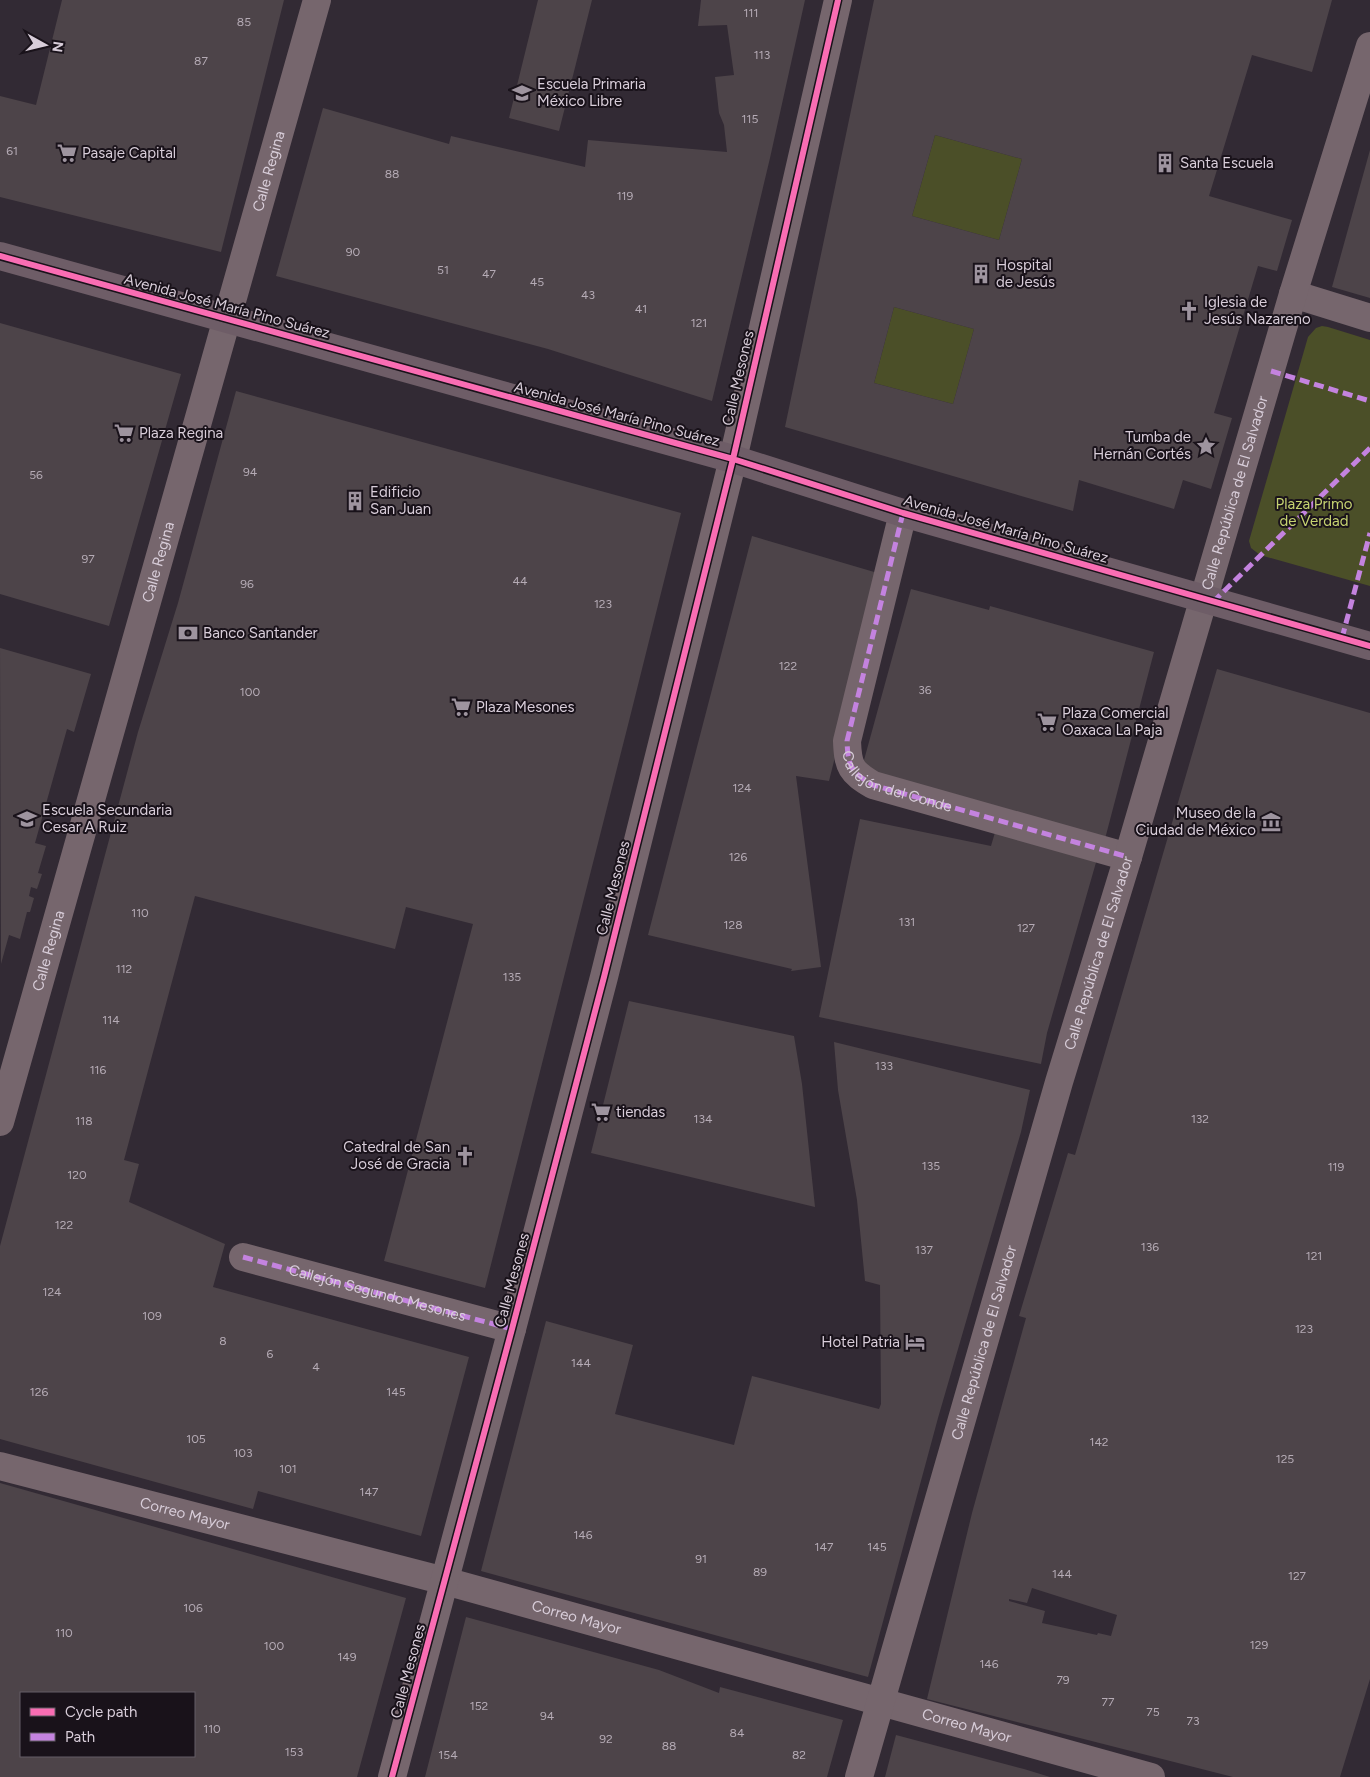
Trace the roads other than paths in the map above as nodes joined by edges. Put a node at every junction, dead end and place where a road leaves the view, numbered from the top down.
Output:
1 (317, 0) edge
2 (838, 0) edge
3 (1370, 46) edge
4 (0, 256) edge
5 (1293, 294) junction
6 (1370, 318) edge
7 (226, 319) junction
8 (733, 459) junction
9 (903, 513) junction
10 (1204, 599) junction
11 (1370, 646) edge
12 (1128, 857) junction
13 (0, 1122) edge
14 (242, 1257) dead end
15 (512, 1329) junction
16 (0, 1466) edge
17 (445, 1581) junction
18 (882, 1701) junction
19 (392, 1777) edge
20 (859, 1777) edge
21 (1151, 1777) edge

1 - 7 street, Calle Regina
2 - 8 street, Calle Mesones
3 - 5 street, Calle República de El Salvador
4 - 7 main road, Avenida José María Pino Suárez
5 - 6 street
5 - 10 street, Calle República de El Salvador
7 - 8 main road, Avenida José María Pino Suárez
7 - 13 street, Calle Regina
8 - 9 main road, Avenida José María Pino Suárez
8 - 15 street, Calle Mesones
9 - 10 main road, Avenida José María Pino Suárez
9 - 12 street, Callejón del Conde
10 - 11 main road, Avenida José María Pino Suárez
10 - 12 street, Calle República de El Salvador
12 - 18 street, Calle República de El Salvador
14 - 15 street, Callejón Segundo Mesones
15 - 17 street, Calle Mesones
16 - 17 street, Correo Mayor
17 - 18 street, Correo Mayor
17 - 19 street, Calle Mesones
18 - 20 street, Calle República de El Salvador
18 - 21 street, Correo Mayor

